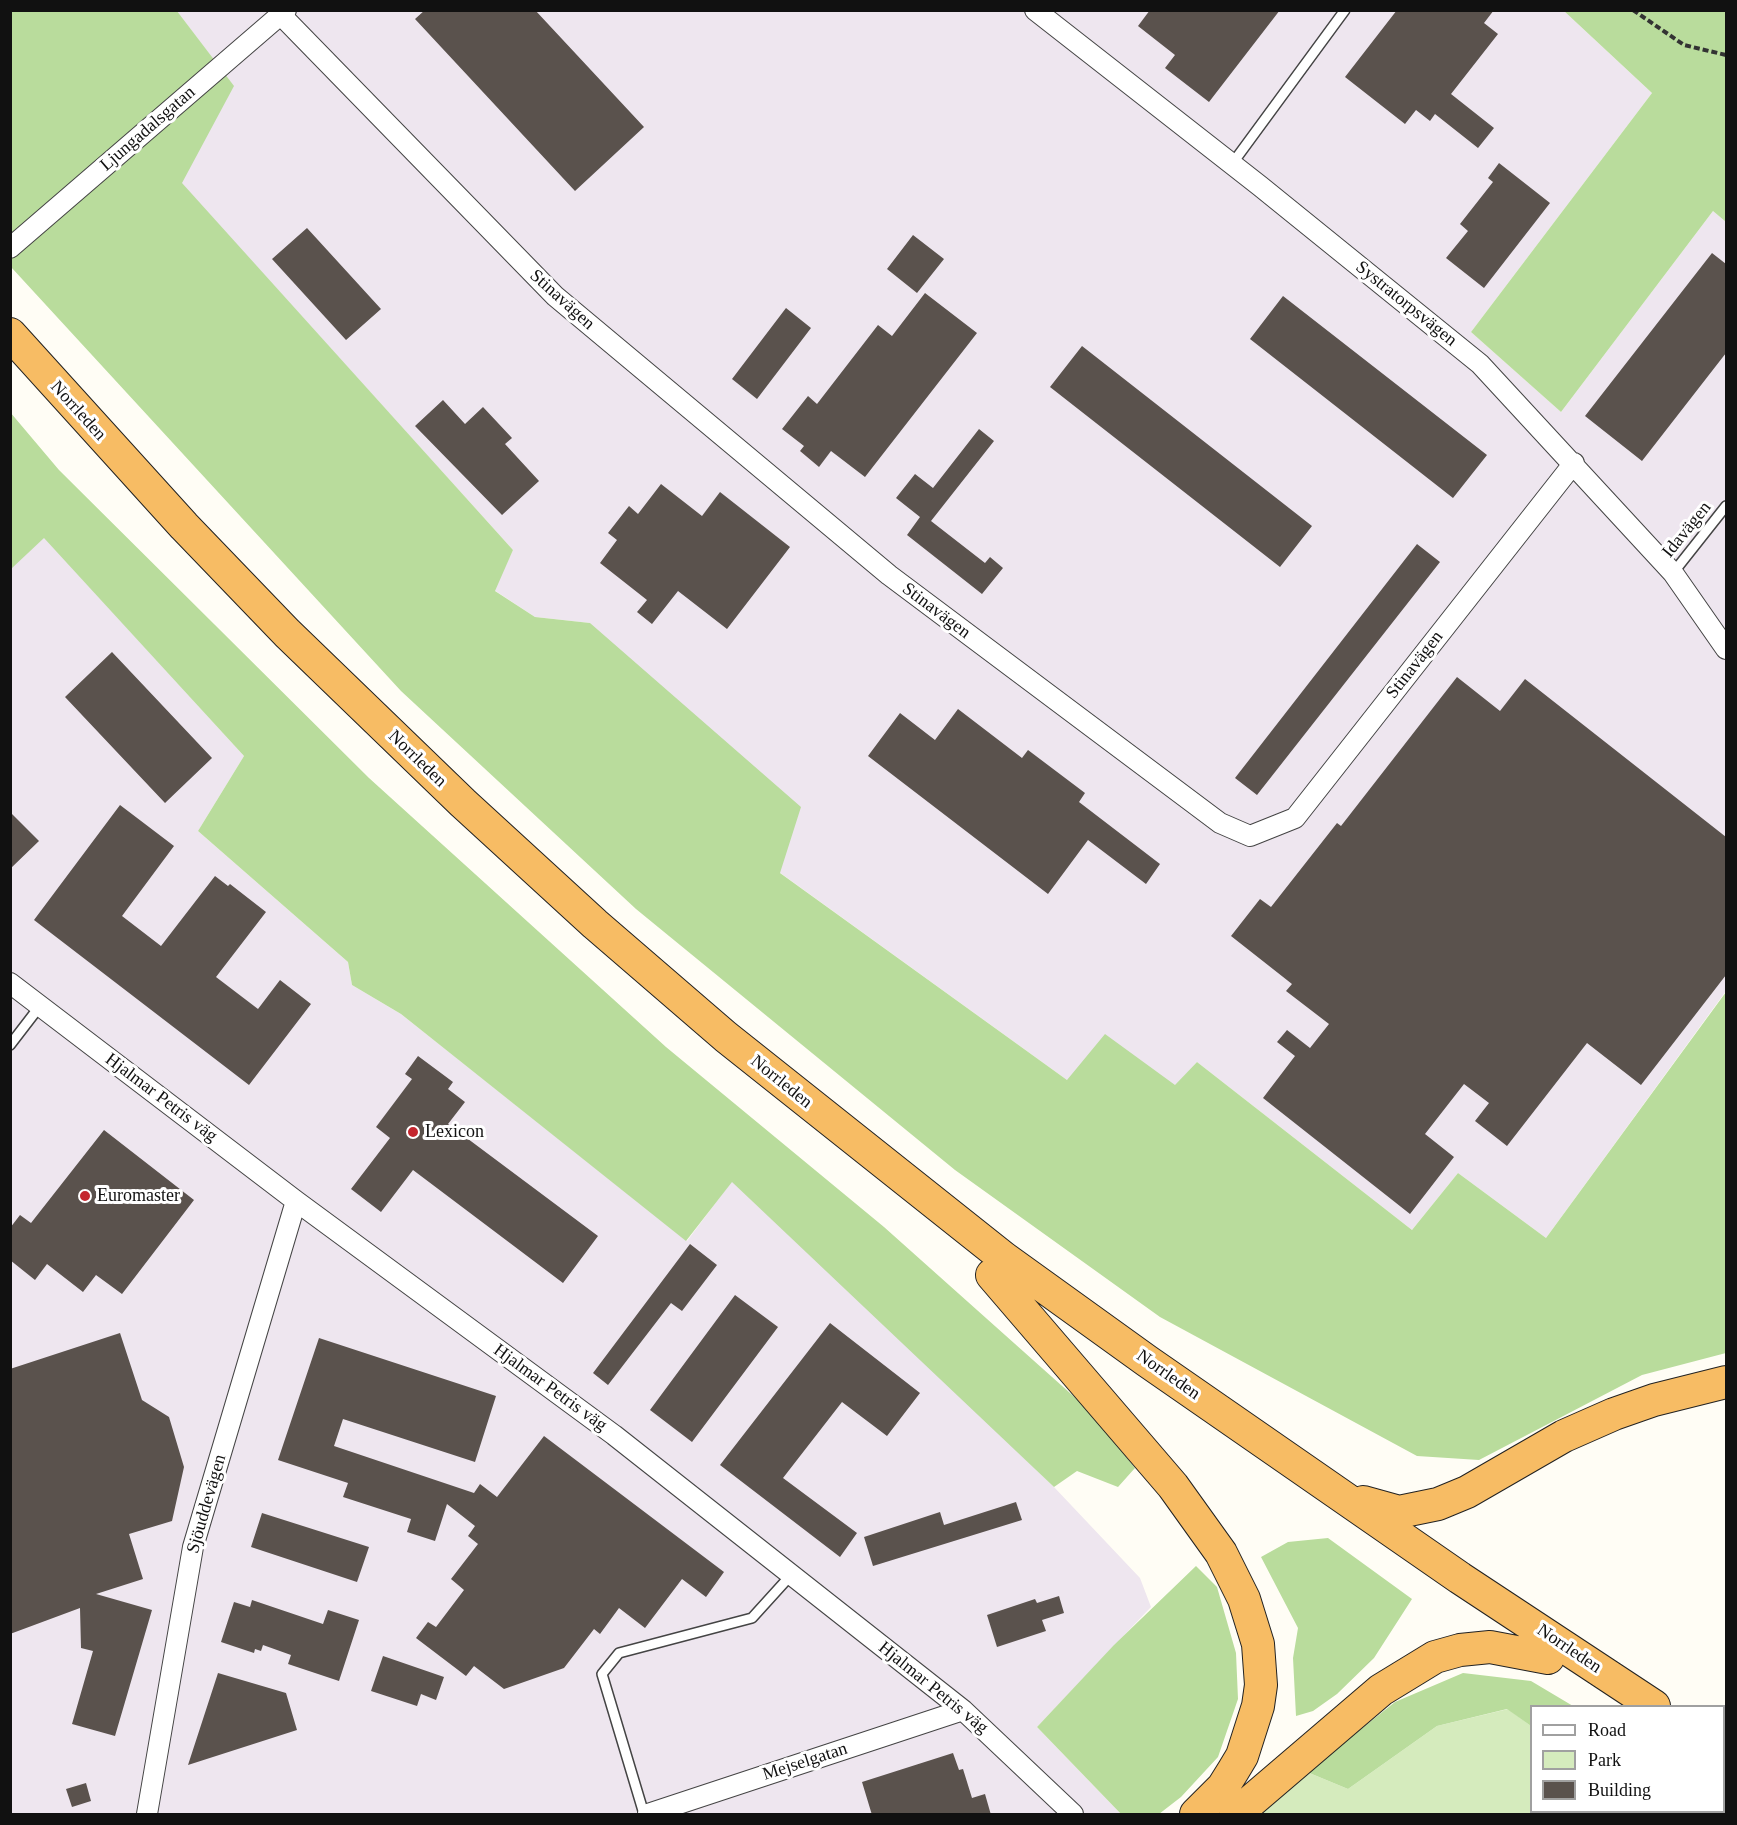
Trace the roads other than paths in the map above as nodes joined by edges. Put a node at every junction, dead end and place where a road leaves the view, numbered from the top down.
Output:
1 (1035, 10) edge
2 (1345, 10) edge
3 (284, 13) edge
4 (1232, 164) junction
5 (12, 247) edge
6 (10, 334) edge
7 (10, 364) edge
8 (1574, 464) junction
9 (1726, 506) edge
10 (1673, 573) junction
11 (1726, 649) edge
12 (10, 983) edge
13 (40, 1006) junction
14 (10, 1045) edge
15 (296, 1201) junction
16 (992, 1275) junction
17 (1726, 1383) edge
18 (1340, 1494) junction
19 (791, 1575) junction
20 (1548, 1658) junction
21 (1617, 1705) edge
22 (1651, 1705) edge
23 (963, 1710) junction
24 (147, 1815) edge
25 (646, 1815) edge
26 (1073, 1815) edge
27 (1196, 1815) edge
28 (1236, 1815) edge

1 - 4 street, Systratorpsvägen
2 - 4 lane
3 - 5 street, Ljungadalsgatan
3 - 8 street, Stinavägen
4 - 8 street, Systratorpsvägen
6 - 18 highway, Norrleden
7 - 16 highway, Norrleden
8 - 10 street, Systratorpsvägen
9 - 10 lane, Idavägen
10 - 11 street, Systratorpsvägen
12 - 13 street, Hjalmar Petris väg
13 - 14 lane
13 - 15 street, Hjalmar Petris väg
15 - 19 street, Hjalmar Petris väg
15 - 24 street, Sjöuddevägen
16 - 20 highway, Norrleden
16 - 27 highway
17 - 18 highway
18 - 22 highway, Norrleden
19 - 23 street, Hjalmar Petris väg
19 - 25 lane
20 - 21 highway, Norrleden
20 - 28 highway
23 - 25 street, Mejselgatan
23 - 26 street, Hjalmar Petris väg

